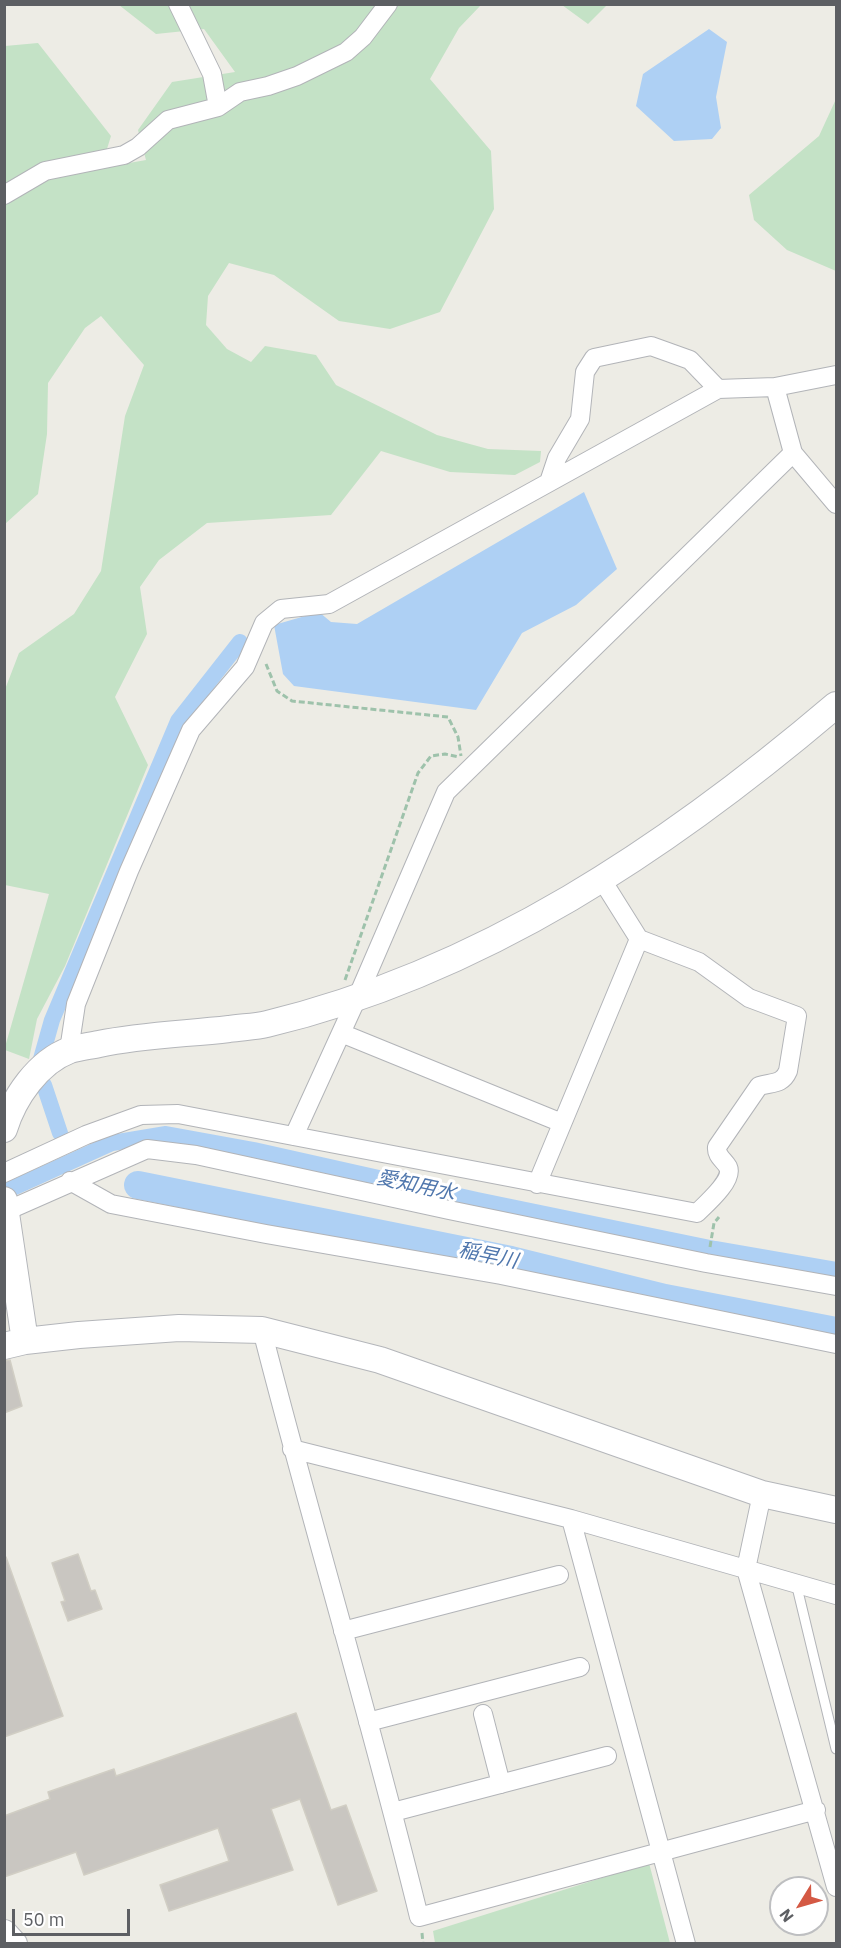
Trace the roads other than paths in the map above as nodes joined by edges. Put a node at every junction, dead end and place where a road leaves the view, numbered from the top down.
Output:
1 (178, 4) edge
2 (388, 4) edge
3 (218, 107) junction
4 (4, 195) edge
5 (837, 375) edge
6 (775, 387) junction
7 (717, 389) junction
8 (793, 453) junction
9 (549, 482) junction
10 (837, 504) edge
11 (837, 705) edge
12 (602, 880) junction
13 (639, 939) junction
14 (347, 1001) junction
15 (341, 1033) junction
16 (69, 1050) junction
17 (562, 1124) junction
18 (4, 1129) edge
19 (294, 1136) junction
20 (4, 1173) edge
21 (70, 1181) junction
22 (537, 1184) junction
23 (5, 1207) edge
24 (837, 1286) edge
25 (262, 1330) junction
26 (15, 1344) edge
27 (837, 1344) edge
28 (292, 1449) junction
29 (762, 1494) junction
30 (837, 1510) edge
31 (571, 1519) junction
32 (746, 1569) junction
33 (559, 1575) dead end
34 (796, 1583) junction
35 (837, 1595) edge
36 (343, 1631) junction
37 (580, 1667) dead end
38 (483, 1714) dead end
39 (368, 1722) junction
40 (837, 1749) edge
41 (607, 1756) dead end
42 (501, 1784) junction
43 (816, 1810) junction
44 (393, 1812) junction
45 (661, 1852) junction
46 (837, 1887) edge
47 (4, 1933) edge
48 (14, 1944) edge
49 (686, 1944) edge

1 - 3 street
2 - 3 street
3 - 4 street
5 - 6 street
6 - 7 street
6 - 8 street
7 - 9 street
7 - 9 street
8 - 10 street
8 - 14 street
9 - 16 street
11 - 12 street
12 - 13 street
12 - 14 street
13 - 17 street
13 - 22 street
14 - 15 street
14 - 16 street
15 - 17 street
15 - 19 street
16 - 18 street
17 - 22 street
19 - 20 street
19 - 22 street
21 - 23 street
21 - 24 street
21 - 27 street
23 - 26 street
25 - 26 street
25 - 28 street
25 - 29 street
28 - 31 street
28 - 36 street
29 - 30 street
29 - 32 street
31 - 32 street
31 - 45 street
32 - 34 street
32 - 43 street
33 - 36 street
34 - 35 street
34 - 40 lane
36 - 39 street
37 - 39 street
38 - 42 street
39 - 44 street
41 - 42 street
42 - 44 street
43 - 45 street
43 - 46 street
44 - 45 street
45 - 49 street
47 - 48 street

